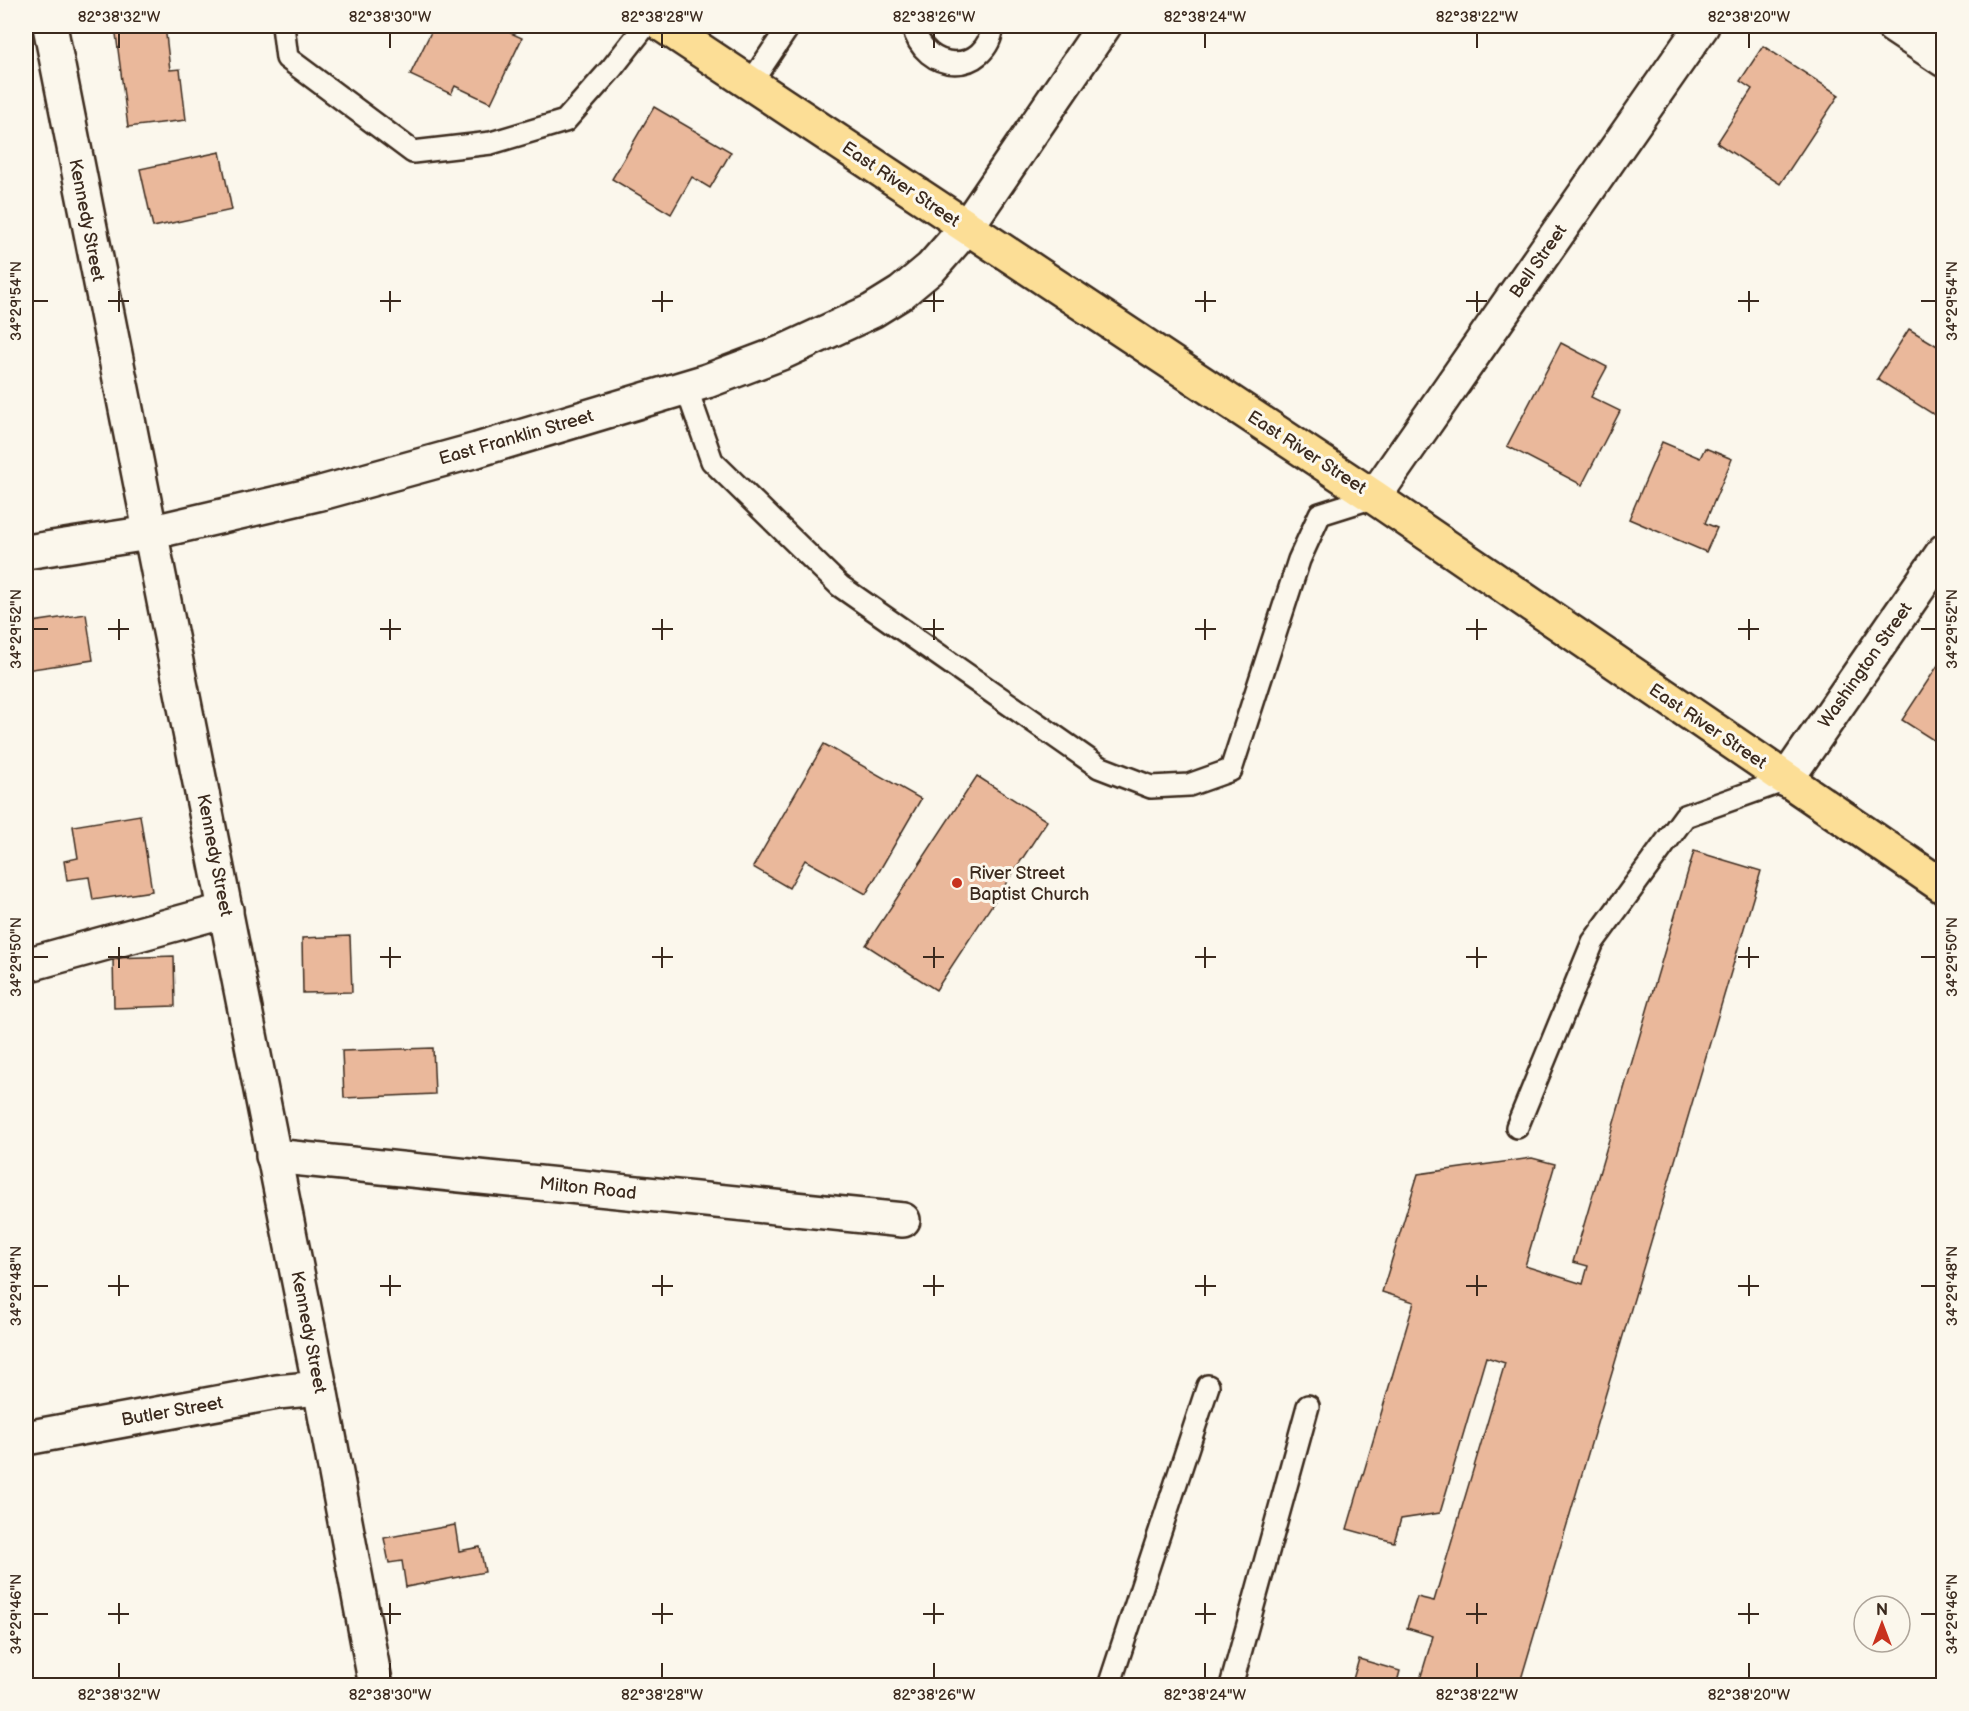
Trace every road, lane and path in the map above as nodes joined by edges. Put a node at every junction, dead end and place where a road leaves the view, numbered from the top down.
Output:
1 (50, 26) edge
2 (283, 26) edge
3 (645, 26) edge
4 (664, 26) edge
5 (789, 26) edge
6 (913, 26) edge
7 (993, 26) edge
8 (1104, 26) edge
9 (1702, 26) edge
10 (1893, 26) edge
11 (1944, 60) edge
12 (750, 84) junction
13 (966, 228) junction
14 (686, 387) junction
15 (1374, 497) junction
16 (149, 533) junction
17 (1944, 551) edge
18 (26, 552) edge
19 (1786, 780) junction
20 (1944, 887) edge
21 (226, 910) junction
22 (26, 965) edge
23 (1517, 1126) dead end
24 (273, 1156) junction
25 (903, 1220) dead end
26 (1208, 1386) dead end
27 (320, 1388) junction
28 (1308, 1406) dead end
29 (26, 1438) edge
30 (376, 1686) edge
31 (1109, 1686) edge
32 (1231, 1686) edge

1 - 16 street, Kennedy Street
2 - 3 lane
4 - 12 main road, East River Street
5 - 12 lane
6 - 7 lane
8 - 13 street, East Franklin Street
9 - 15 street, Bell Street
10 - 11 street
12 - 13 main road, East River Street
13 - 14 street, East Franklin Street
13 - 15 main road, East River Street
14 - 15 lane
14 - 16 street, East Franklin Street
15 - 19 main road, East River Street
16 - 18 street, East Franklin Street
16 - 21 street, Kennedy Street
17 - 19 street, Washington Street
19 - 20 main road, East River Street
19 - 23 lane
21 - 22 street
21 - 24 street, Kennedy Street
24 - 25 street, Milton Road
24 - 27 street, Kennedy Street
26 - 31 lane
27 - 29 street, Butler Street
27 - 30 street, Kennedy Street
28 - 32 lane

